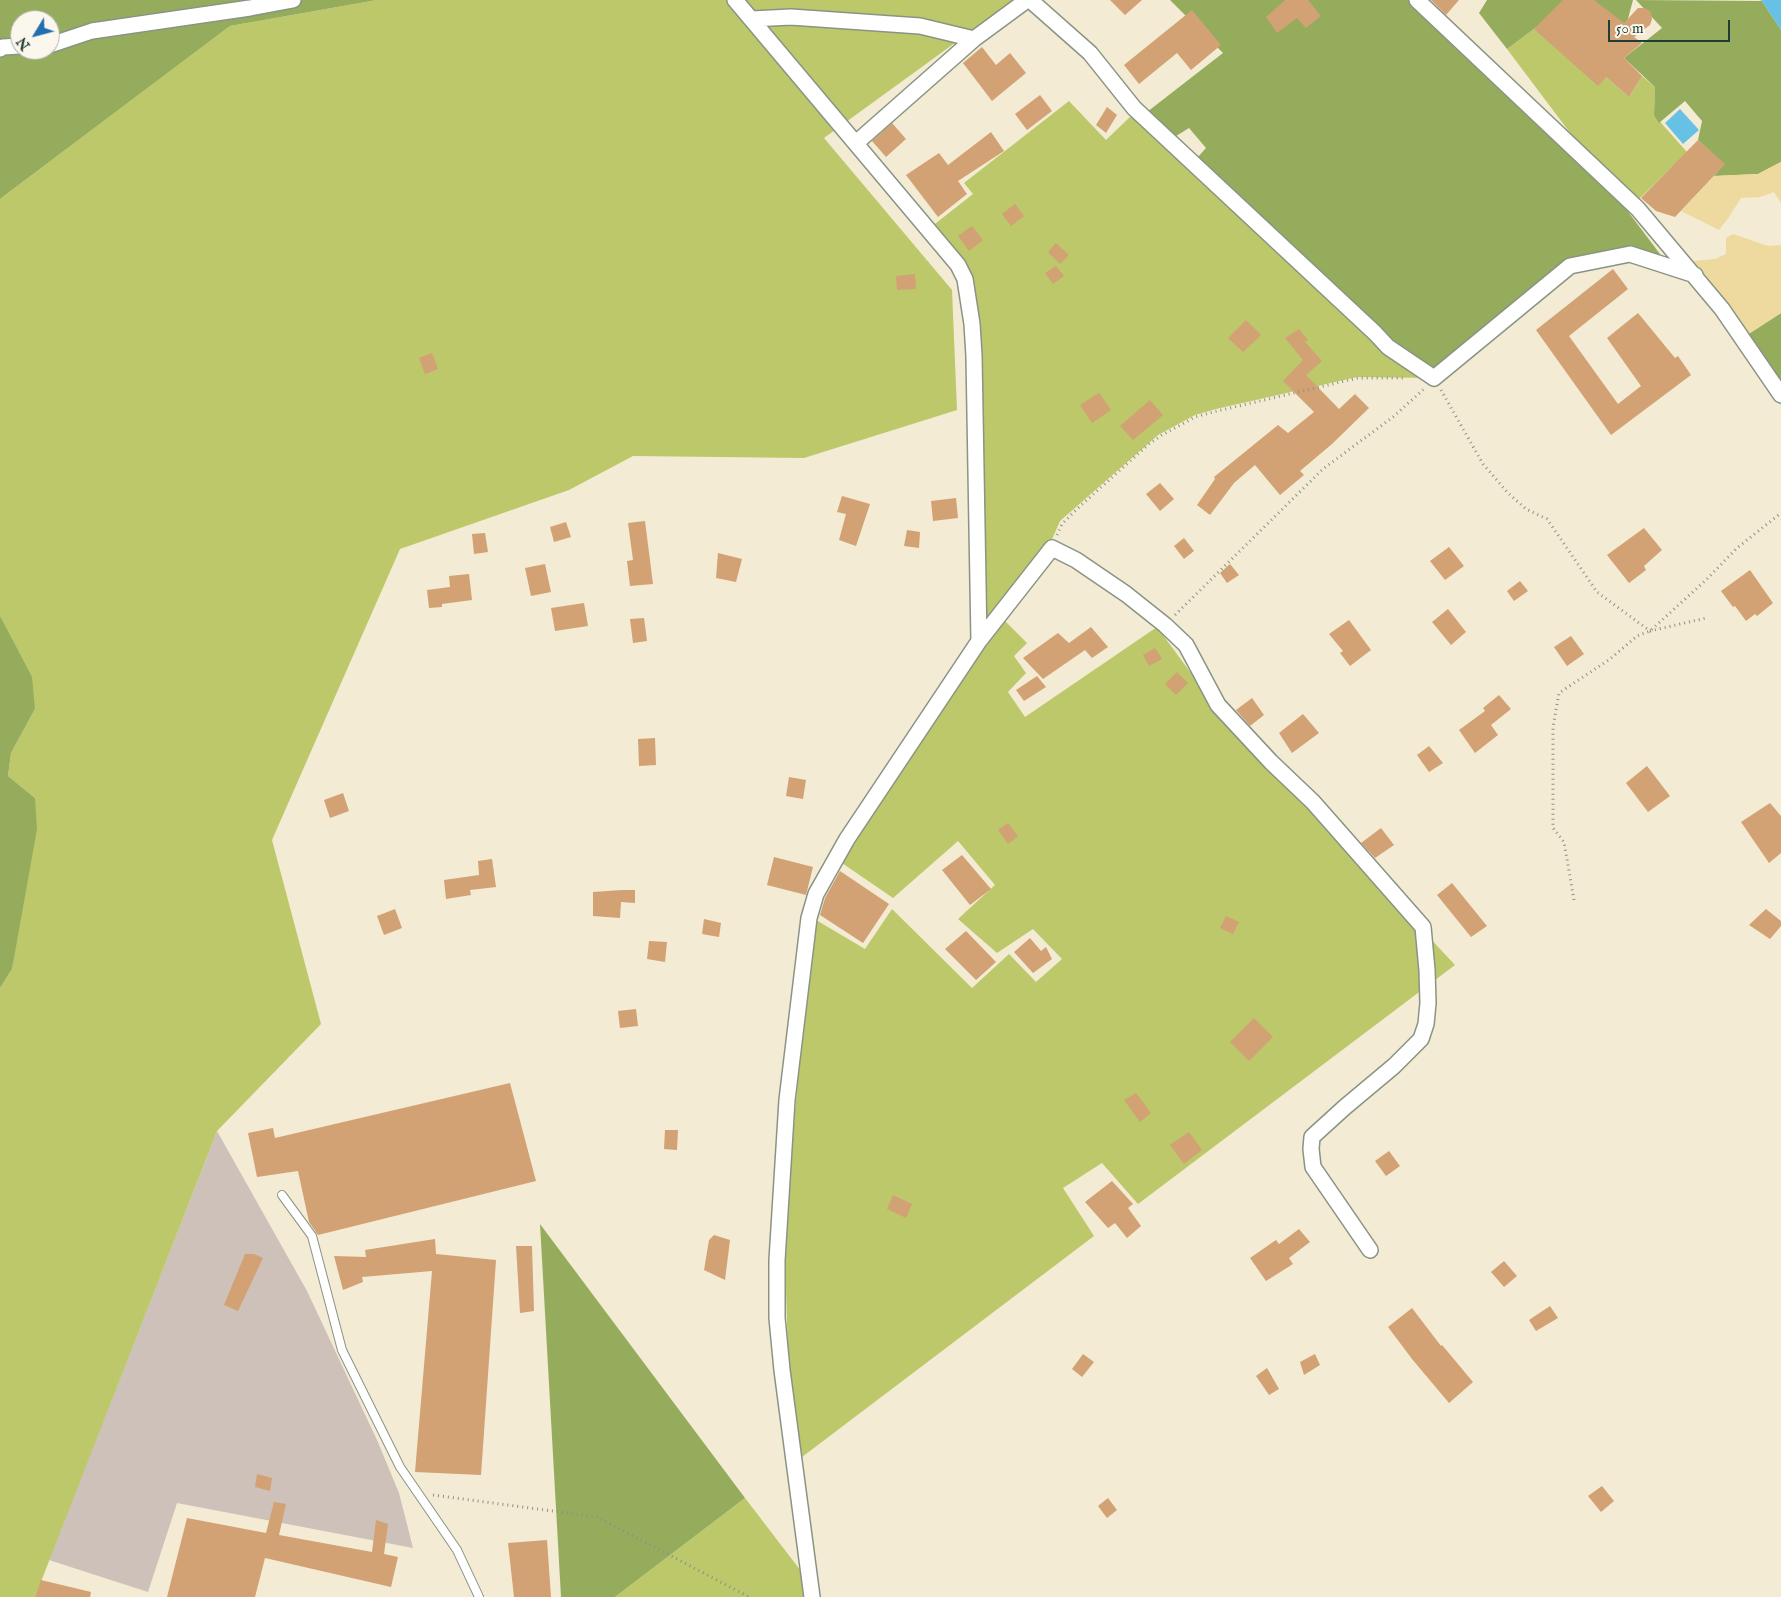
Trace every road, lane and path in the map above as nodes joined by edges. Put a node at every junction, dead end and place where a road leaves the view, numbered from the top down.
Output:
1 (293, 0) edge
2 (735, 0) edge
3 (1028, 0) edge
4 (1417, 0) edge
5 (752, 19) junction
6 (974, 39) junction
7 (60, 42) edge
8 (856, 143) junction
9 (1695, 275) junction
10 (1434, 378) junction
11 (1781, 395) edge
12 (1781, 514) edge
13 (1052, 548) junction
14 (1706, 618) dead end
15 (1165, 625) junction
16 (1650, 631) junction
17 (979, 641) junction
18 (1574, 900) dead end
19 (282, 1195) dead end
20 (1370, 1250) dead end
21 (418, 1493) junction
22 (478, 1597) edge
23 (749, 1597) edge
24 (812, 1597) edge

1 - 7 street
2 - 5 street
3 - 6 street
3 - 10 street
4 - 9 street
5 - 6 street
5 - 8 street
6 - 8 street
8 - 17 street
9 - 10 street
9 - 11 street
10 - 13 path
10 - 15 path
10 - 16 path
12 - 16 path
13 - 15 street
13 - 17 street
14 - 16 path
15 - 20 street
16 - 18 path
17 - 24 street
19 - 21 lane
21 - 22 lane
21 - 23 path

